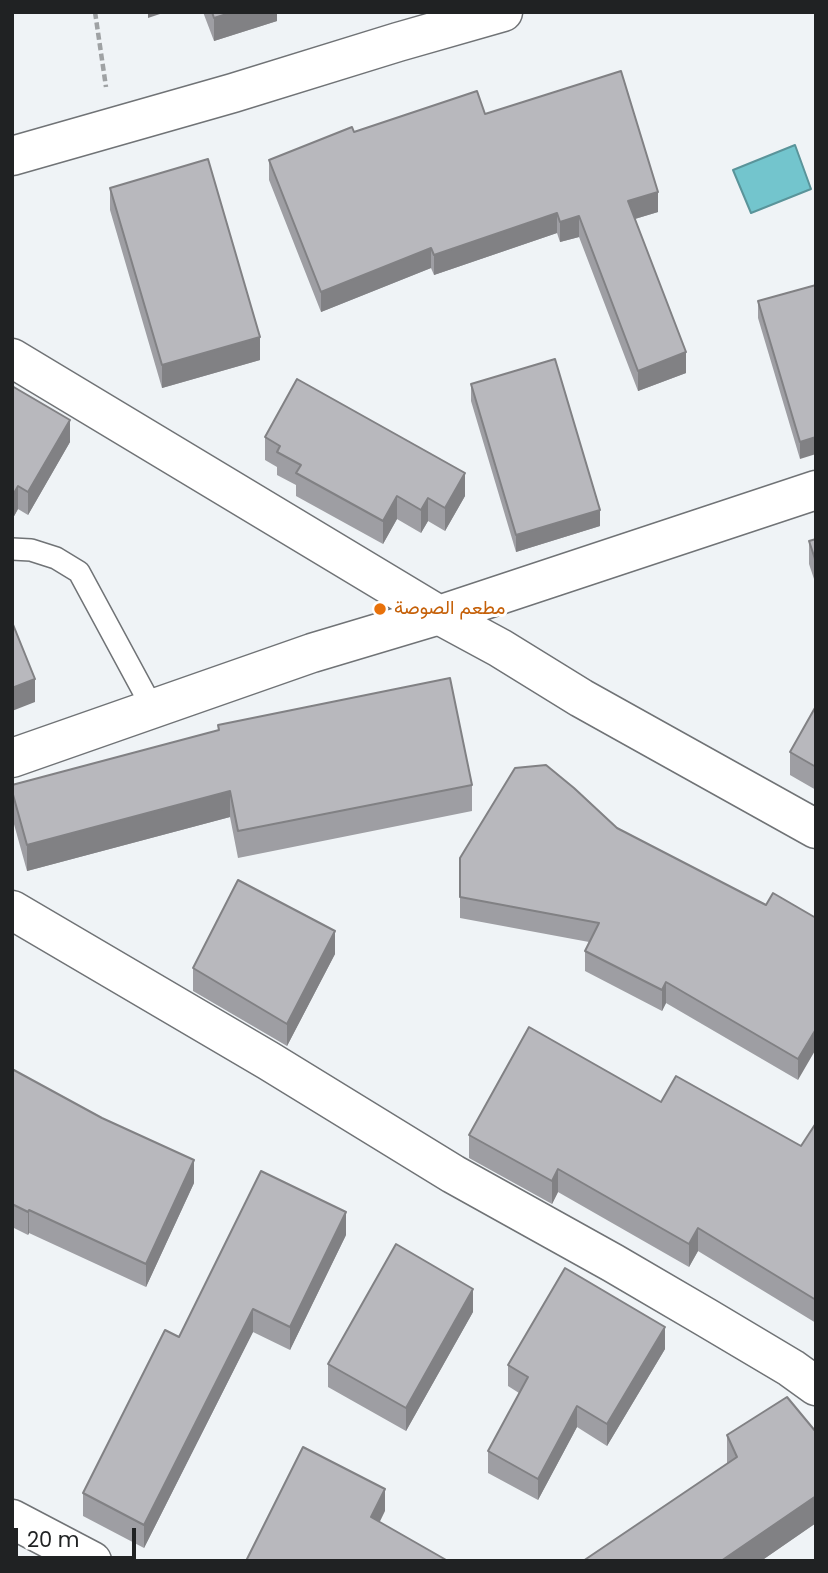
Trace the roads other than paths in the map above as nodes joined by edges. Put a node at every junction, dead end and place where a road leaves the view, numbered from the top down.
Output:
1 (503, 12) edge
2 (12, 156) edge
3 (12, 358) edge
4 (816, 490) edge
5 (12, 549) edge
6 (439, 615) junction
7 (153, 709) junction
8 (12, 758) edge
9 (816, 830) edge
10 (12, 910) edge
11 (816, 1386) edge
12 (12, 1518) edge
13 (92, 1561) edge

1 - 2 street
3 - 6 street
4 - 6 street
5 - 7 lane
6 - 7 street
6 - 9 street
7 - 8 street
10 - 11 street
12 - 13 street

